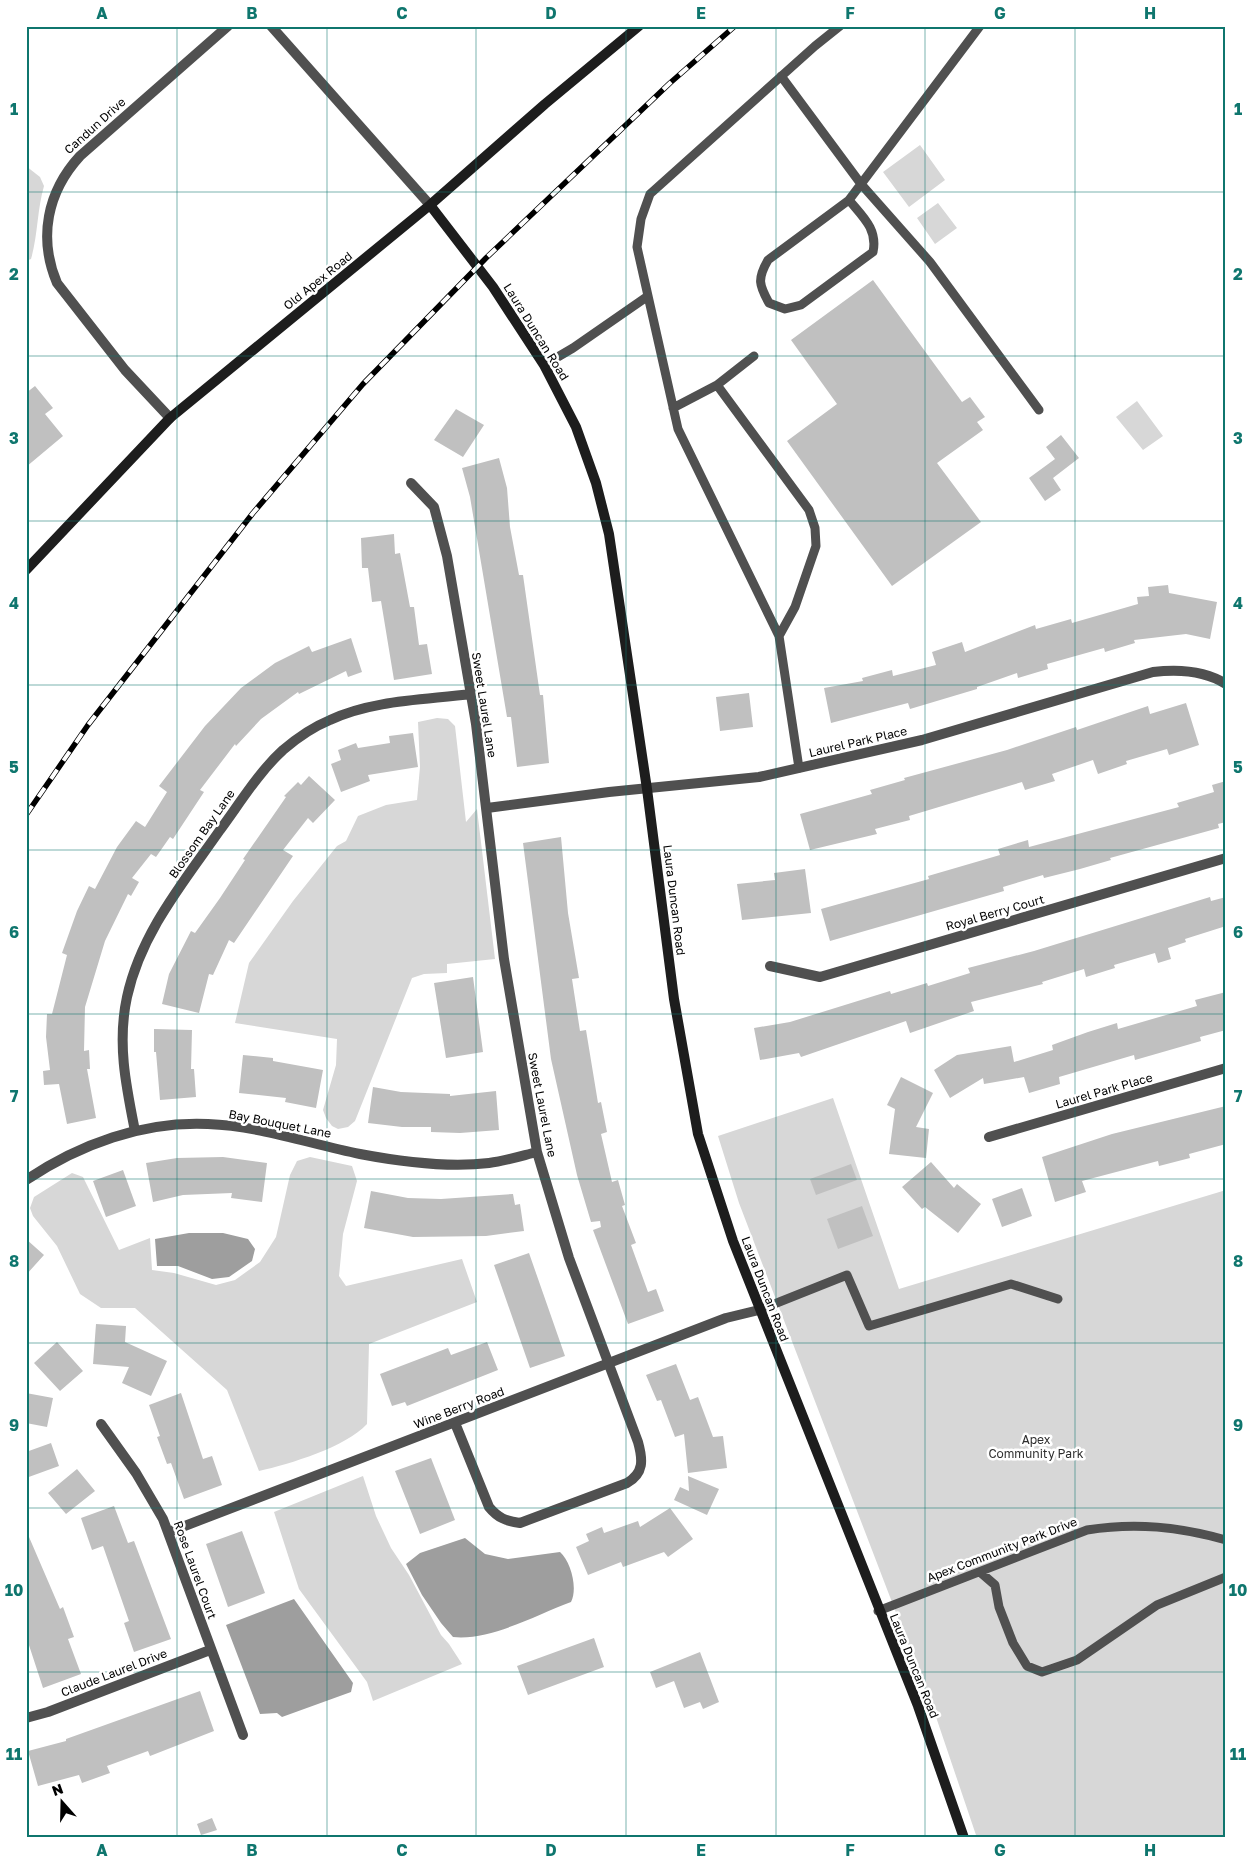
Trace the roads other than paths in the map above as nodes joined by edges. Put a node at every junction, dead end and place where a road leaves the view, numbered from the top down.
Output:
1 (228, 26) edge
2 (271, 26) edge
3 (639, 26) edge
4 (840, 26) edge
5 (980, 26) edge
6 (781, 76) junction
7 (861, 184) junction
8 (849, 200) junction
9 (430, 205) junction
10 (648, 296) junction
11 (754, 356) dead end
12 (544, 365) junction
13 (717, 385) junction
14 (673, 408) junction
15 (1039, 410) dead end
16 (170, 418) junction
17 (411, 483) dead end
18 (26, 570) edge
19 (779, 636) junction
20 (1226, 684) edge
21 (471, 694) junction
22 (799, 768) junction
23 (647, 789) junction
24 (487, 808) junction
25 (1226, 858) edge
26 (770, 966) dead end
27 (1226, 1068) edge
28 (135, 1131) junction
29 (989, 1138) dead end
30 (537, 1152) junction
31 (26, 1180) edge
32 (1058, 1298) dead end
33 (759, 1310) junction
34 (608, 1364) junction
35 (455, 1423) junction
36 (101, 1424) dead end
37 (169, 1532) junction
38 (1226, 1540) edge
39 (980, 1572) junction
40 (1226, 1577) edge
41 (878, 1611) junction
42 (210, 1650) junction
43 (26, 1718) edge
44 (243, 1735) dead end
45 (964, 1838) edge

1 - 16 street, Candun Drive
2 - 9 street, Laura Duncan Road
3 - 9 street, Old Apex Road
4 - 6 lane
5 - 7 lane
6 - 7 lane
6 - 10 lane
7 - 8 lane
7 - 15 lane
8 - 8 lane
9 - 12 street, Laura Duncan Road
9 - 16 street, Old Apex Road
10 - 12 lane
10 - 14 lane
11 - 13 lane
12 - 23 street, Laura Duncan Road
13 - 14 lane
13 - 19 lane
14 - 19 lane
16 - 18 street, Old Apex Road
17 - 21 street, Sweet Laurel Lane
19 - 22 lane
20 - 22 street, Laurel Park Place
21 - 24 street, Sweet Laurel Lane
21 - 28 street, Blossom Bay Lane
22 - 23 street, Laurel Park Place
23 - 24 street, Laurel Park Place
23 - 33 street, Laura Duncan Road
24 - 30 street, Sweet Laurel Lane
25 - 26 street, Royal Berry Court
27 - 29 street, Laurel Park Place
28 - 30 street, Bay Bouquet Lane
28 - 31 street, Bay Bouquet Lane
30 - 34 street, Sweet Laurel Lane
32 - 33 lane
33 - 34 street, Wine Berry Road
33 - 41 street, Laura Duncan Road
34 - 35 street, Wine Berry Road
34 - 35 street, Sweet Laurel Lane
35 - 37 street, Wine Berry Road
36 - 37 street, Rose Laurel Court
37 - 42 street, Rose Laurel Court
38 - 39 lane, Apex Community Park Drive
39 - 40 lane
39 - 41 lane, Apex Community Park Drive
41 - 45 street, Laura Duncan Road
42 - 43 street, Claude Laurel Drive
42 - 44 street, Rose Laurel Court

